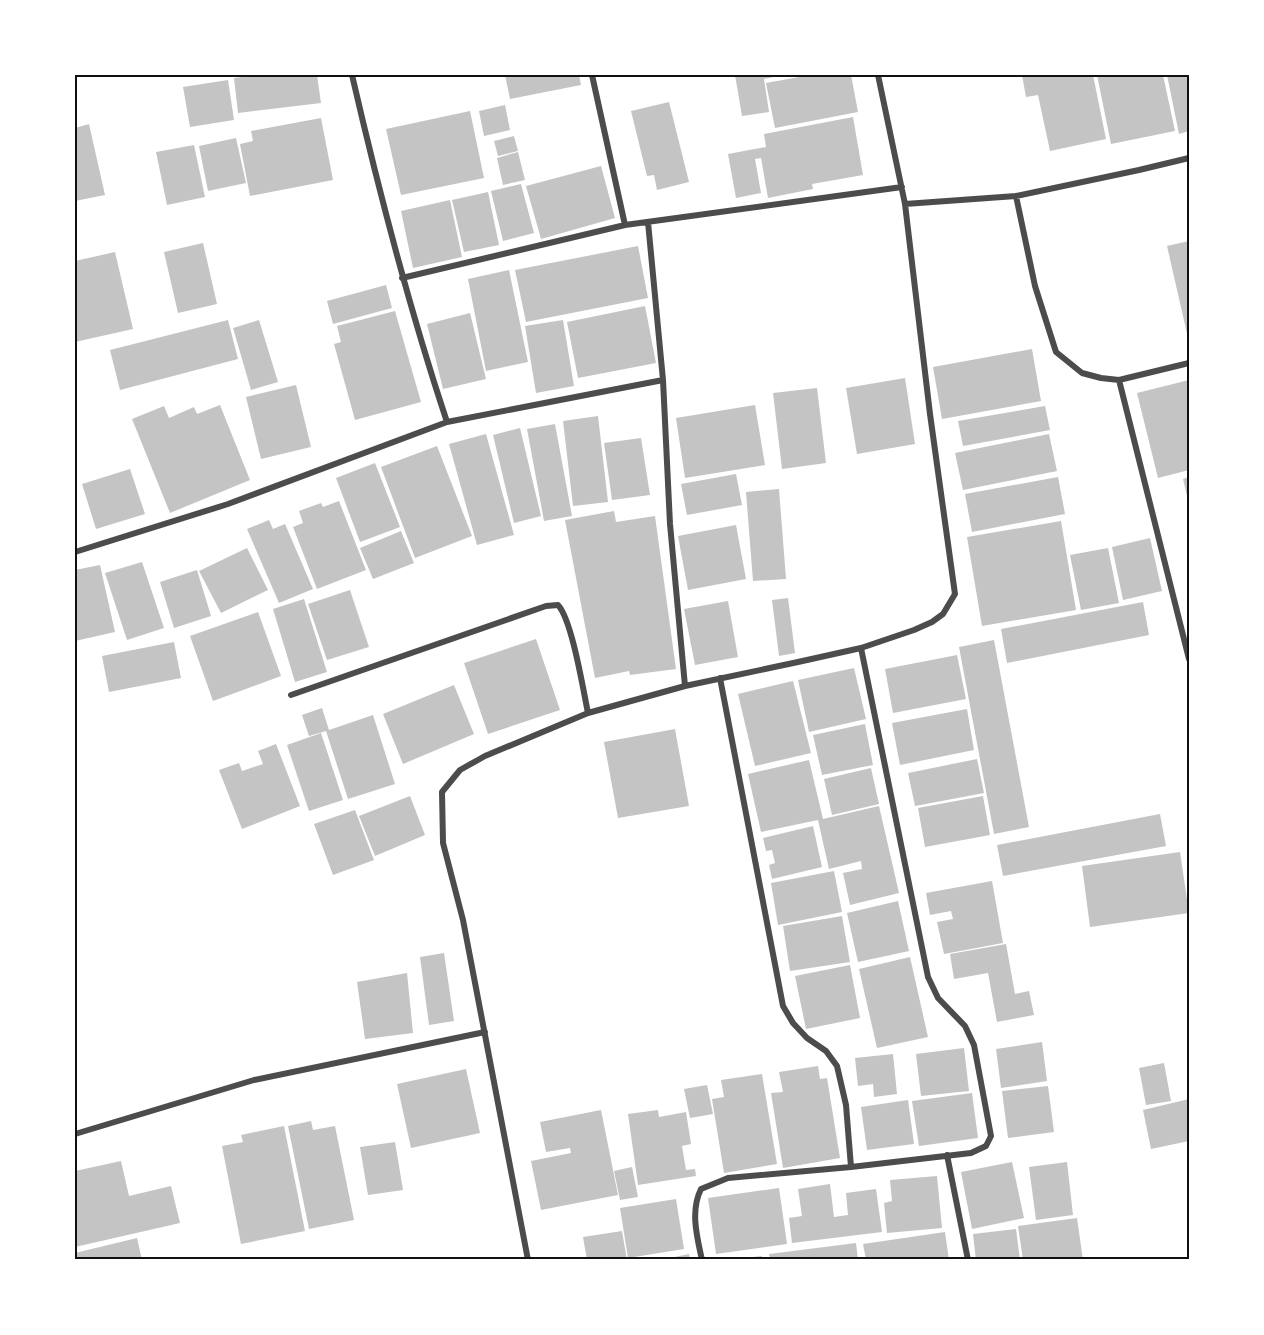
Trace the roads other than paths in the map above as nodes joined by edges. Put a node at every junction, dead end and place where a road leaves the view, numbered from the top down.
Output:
1 (352, 75) edge
2 (592, 75) edge
3 (878, 75) edge
4 (1189, 158) edge
5 (902, 187) junction
6 (1016, 196) junction
7 (905, 204) junction
8 (648, 222) junction
9 (625, 225) junction
10 (402, 278) junction
11 (1189, 363) edge
12 (663, 380) junction
13 (1119, 380) junction
14 (447, 422) junction
15 (75, 552) edge
16 (861, 648) junction
17 (1189, 659) edge
18 (720, 678) junction
19 (684, 686) junction
20 (291, 695) dead end
21 (588, 713) junction
22 (484, 1032) junction
23 (75, 1134) edge
24 (947, 1155) junction
25 (851, 1167) junction
26 (528, 1260) edge
27 (702, 1260) edge
28 (968, 1260) edge

1 - 10 street
2 - 9 street
3 - 5 street
4 - 6 street
5 - 7 street
5 - 8 street
6 - 7 street
6 - 13 street
7 - 16 street
8 - 9 street
8 - 12 street
9 - 10 street
10 - 14 street
11 - 13 street
12 - 14 street
12 - 19 street
13 - 17 street
14 - 15 street
16 - 18 street
16 - 24 street
18 - 19 street
18 - 25 street
19 - 21 street
20 - 21 street
21 - 22 street
22 - 23 street
22 - 26 street
24 - 25 street
24 - 28 street
25 - 27 street

